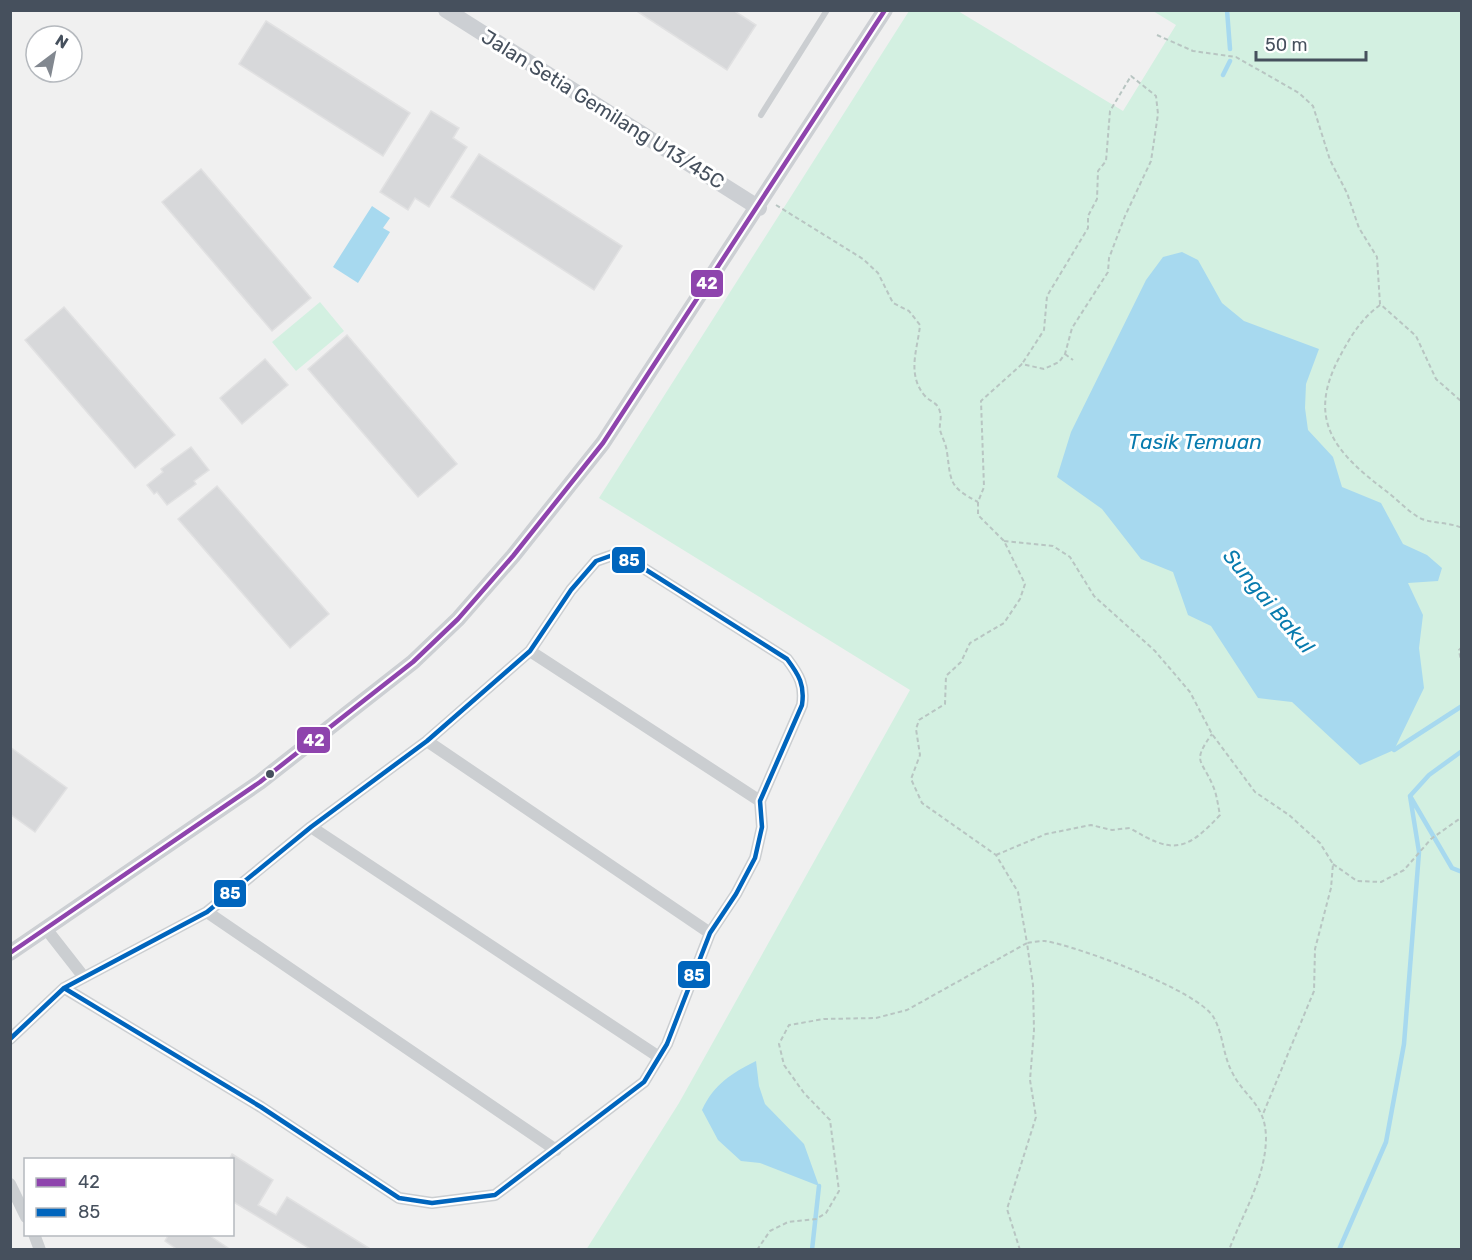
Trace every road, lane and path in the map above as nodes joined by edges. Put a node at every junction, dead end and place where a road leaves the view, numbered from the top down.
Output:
1 (446, 10) edge
2 (827, 10) edge
3 (885, 10) edge
4 (1156, 35) dead end
5 (761, 116) dead end
6 (762, 203) junction
7 (1380, 304) junction
8 (1065, 354) junction
9 (1073, 360) dead end
10 (1022, 364) junction
11 (1461, 402) edge
12 (978, 502) junction
13 (1461, 528) edge
14 (1004, 541) junction
15 (1461, 647) edge
16 (530, 651) junction
17 (1461, 667) edge
18 (1212, 734) junction
19 (428, 741) junction
20 (760, 801) junction
21 (1461, 818) edge
22 (311, 827) junction
23 (996, 855) junction
24 (1333, 864) junction
25 (207, 912) junction
26 (47, 930) junction
27 (710, 933) junction
28 (1027, 943) junction
29 (10, 953) edge
30 (83, 976) junction
31 (64, 988) junction
32 (10, 1039) edge
33 (659, 1057) junction
34 (1263, 1114) junction
35 (556, 1150) junction
36 (10, 1184) edge
37 (24, 1213) edge
38 (34, 1236) edge
39 (40, 1250) edge
40 (757, 1250) edge
41 (1020, 1250) edge
42 (1229, 1250) edge

1 - 6 street, Jalan Setia Gemilang U13/45C
2 - 5 lane
3 - 6 street
4 - 7 path
6 - 12 path
6 - 26 street
7 - 11 path
7 - 13 path
8 - 9 path
8 - 10 path
8 - 10 path
10 - 12 path
12 - 14 path
14 - 18 path
14 - 23 path
15 - 17 path
16 - 19 street
16 - 20 street
16 - 20 street
18 - 23 path
18 - 24 path
19 - 22 street
19 - 27 street
20 - 27 street
21 - 24 path
22 - 25 street
22 - 33 street
23 - 28 path
24 - 34 path
25 - 30 street
25 - 35 street
26 - 29 street
26 - 30 street
27 - 33 street
28 - 34 path
28 - 40 path
28 - 41 path
30 - 31 street
31 - 32 street
31 - 35 street
33 - 35 street
34 - 42 path
36 - 37 street
38 - 39 street

